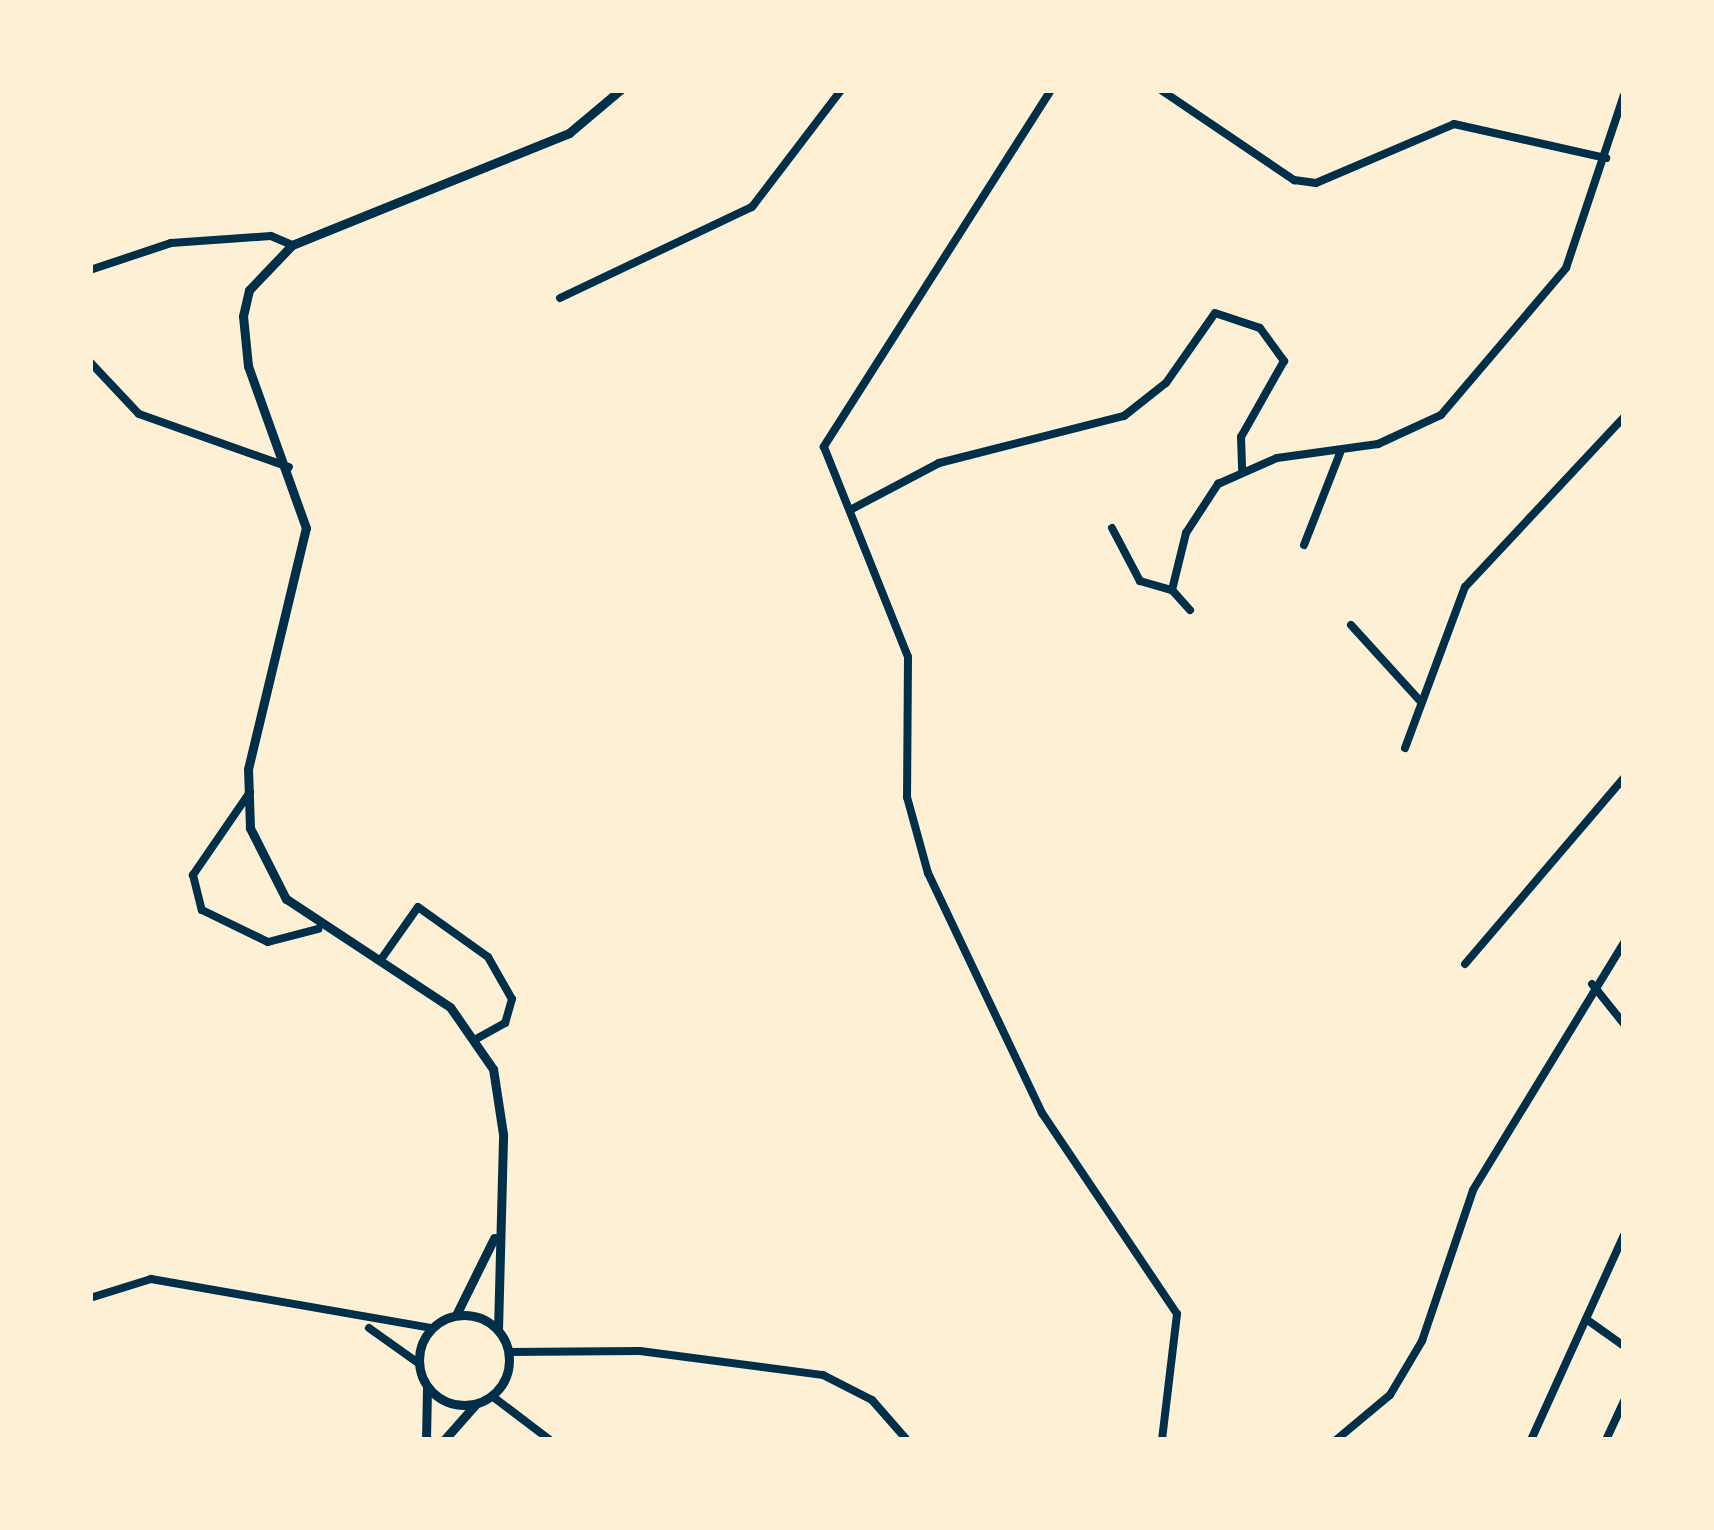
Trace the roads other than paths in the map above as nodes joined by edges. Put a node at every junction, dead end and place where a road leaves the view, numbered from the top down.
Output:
1 (620, 90) edge
2 (841, 90) edge
3 (1051, 90) edge
4 (1161, 90) edge
5 (1624, 95) edge
6 (1606, 158) junction
7 (292, 245) junction
8 (90, 270) edge
9 (560, 298) dead end
10 (91, 368) edge
11 (1624, 417) edge
12 (1340, 452) junction
13 (290, 467) junction
14 (1242, 470) junction
15 (850, 510) junction
16 (1112, 528) dead end
17 (1304, 545) dead end
18 (1172, 590) junction
19 (1190, 610) dead end
20 (1351, 626) dead end
21 (1421, 702) junction
22 (1405, 748) dead end
23 (1624, 778) edge
24 (250, 792) junction
25 (318, 929) junction
26 (1624, 944) edge
27 (382, 958) junction
28 (1465, 964) dead end
29 (1592, 984) junction
30 (1624, 1024) edge
31 (476, 1039) junction
32 (1624, 1235) edge
33 (494, 1238) junction
34 (90, 1298) edge
35 (456, 1315) junction
36 (1586, 1319) junction
37 (363, 1324) junction
38 (431, 1328) junction
39 (498, 1330) junction
40 (1624, 1346) edge
41 (509, 1352) junction
42 (418, 1363) junction
43 (428, 1388) junction
44 (492, 1396) junction
45 (1624, 1401) edge
46 (475, 1405) junction
47 (426, 1440) edge
48 (444, 1440) edge
49 (550, 1440) edge
50 (907, 1440) edge
51 (1162, 1440) edge
52 (1336, 1440) edge
53 (1531, 1440) edge
54 (1606, 1440) edge

1 - 7 street
2 - 9 street
3 - 15 street
4 - 6 street
5 - 6 street
6 - 12 street
7 - 8 street
7 - 13 street
10 - 13 street
11 - 21 street
12 - 14 street
12 - 17 street
13 - 24 street
14 - 15 street
14 - 18 street
15 - 51 street
16 - 18 street
18 - 19 street
20 - 21 street
21 - 22 street
23 - 28 street
24 - 25 street
24 - 25 street
25 - 27 street
26 - 29 street
27 - 31 street
27 - 31 street
29 - 30 street
29 - 52 street
31 - 33 street
32 - 36 street
33 - 35 street
33 - 39 street
34 - 37 street
35 - 38 street
35 - 39 street
36 - 40 street
36 - 53 street
37 - 38 street
37 - 42 street
38 - 42 street
39 - 41 street
41 - 44 street
41 - 50 street
42 - 43 street
43 - 46 street
43 - 47 street
44 - 46 street
44 - 49 street
45 - 54 street
46 - 48 street

